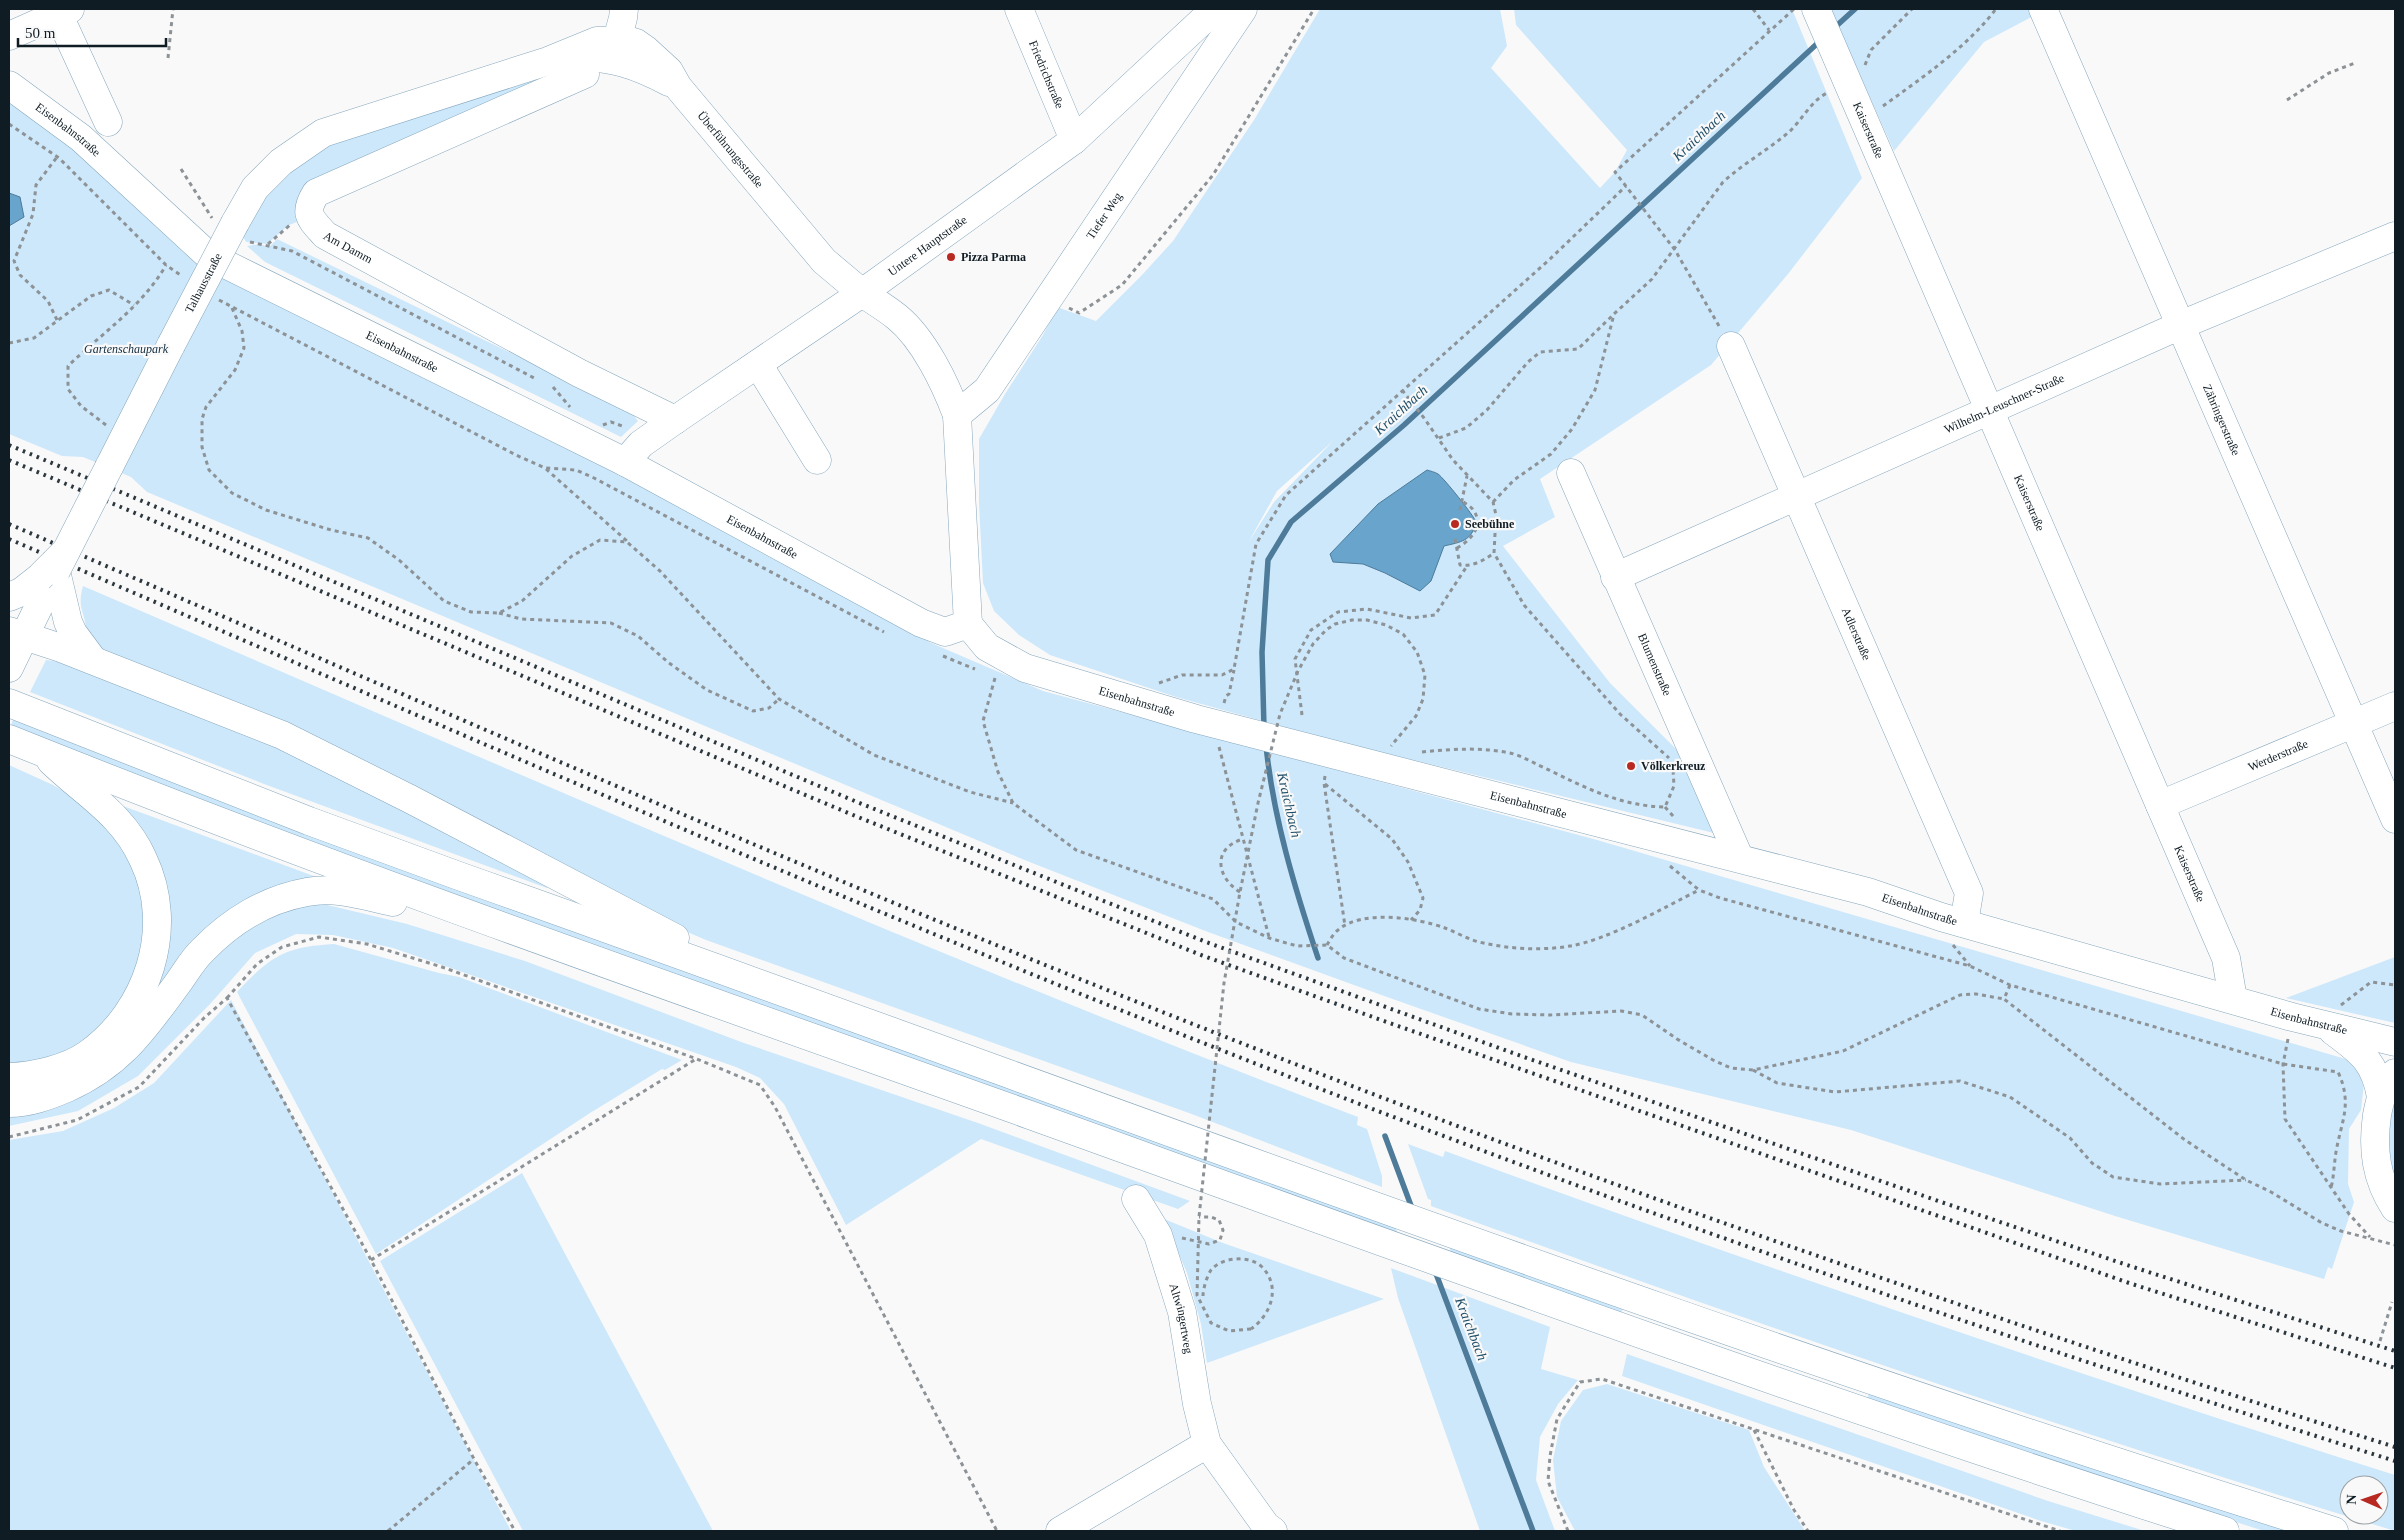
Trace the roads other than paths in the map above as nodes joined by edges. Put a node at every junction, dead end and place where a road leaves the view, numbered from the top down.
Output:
1 (624, 9) edge
2 (1019, 9) edge
3 (1215, 9) edge
4 (1243, 9) edge
5 (1816, 9) edge
6 (61, 10) edge
7 (2046, 14) edge
8 (9, 36) edge
9 (617, 40) junction
10 (548, 61) junction
11 (587, 66) junction
12 (9, 85) edge
13 (678, 87) junction
14 (108, 122) dead end
15 (1074, 140) junction
16 (2395, 236) edge
17 (862, 292) junction
18 (2182, 325) junction
19 (1731, 346) road end
20 (758, 364) junction
21 (1988, 409) junction
22 (957, 415) junction
23 (675, 420) junction
24 (817, 460) dead end
25 (624, 462) junction
26 (1571, 472) dead end
27 (1794, 495) junction
28 (53, 567) junction
29 (1615, 577) junction
30 (9, 597) edge
31 (968, 624) junction
32 (16, 634) edge
33 (93, 660) junction
34 (9, 668) edge
35 (9, 703) edge
36 (2395, 706) edge
37 (2354, 724) junction
38 (9, 739) edge
39 (41, 752) junction
40 (2160, 805) junction
41 (2395, 819) edge
42 (1738, 857) junction
43 (1964, 923) junction
44 (516, 932) junction
45 (722, 970) junction
46 (2233, 999) junction
47 (2318, 1023) junction
48 (2395, 1042) edge
49 (2395, 1073) edge
50 (9, 1077) edge
51 (2381, 1097) junction
52 (9, 1104) edge
53 (1136, 1199) dead end
54 (2395, 1208) edge
55 (1207, 1444) junction
56 (1060, 1531) edge
57 (1273, 1531) edge
58 (2226, 1531) edge
59 (2334, 1531) edge

1 - 9 main road
2 - 15 main road, Friedrichstraße
3 - 15 main road, Untere Hauptstraße
4 - 22 main road, Tiefer Weg
5 - 21 main road, Kaiserstraße
6 - 8 main road
6 - 14 main road
7 - 18 main road, Zähringerstraße
9 - 10 main road, Talhausstraße
9 - 11 main road
9 - 13 main road, Überführungsstraße
10 - 11 main road, Talhausstraße
10 - 28 main road, Talhausstraße, bridge
11 - 13 main road
11 - 23 main road, Am Damm
12 - 25 main road, Eisenbahnstraße
13 - 17 main road, Überführungsstraße
15 - 17 main road, Untere Hauptstraße
16 - 18 main road, Wilhelm-Leuschner-Straße
17 - 20 main road, Untere Hauptstraße
17 - 22 main road
18 - 21 main road, Wilhelm-Leuschner-Straße
18 - 37 main road, Zähringerstraße
19 - 27 main road, Adlerstraße
20 - 23 main road, Untere Hauptstraße
20 - 24 main road
21 - 27 main road, Wilhelm-Leuschner-Straße
21 - 40 main road, Kaiserstraße
22 - 31 main road
23 - 25 main road, Untere Hauptstraße
25 - 31 main road, Eisenbahnstraße
26 - 29 main road, Blumenstraße
27 - 29 main road, Wilhelm-Leuschner-Straße
27 - 43 main road, Adlerstraße
28 - 30 main road
28 - 32 main road, Talhausstraße
28 - 33 main road
29 - 42 main road, Blumenstraße
31 - 42 main road, Eisenbahnstraße
32 - 33 main road
32 - 34 main road, Talhausstraße
33 - 45 main road
35 - 45 main road
36 - 37 main road, Werderstraße
37 - 40 main road, Werderstraße
37 - 41 main road, Zähringerstraße
38 - 39 main road
39 - 44 main road
39 - 50 main road
40 - 46 main road, Kaiserstraße
42 - 43 main road, Eisenbahnstraße
43 - 46 main road, Eisenbahnstraße
44 - 52 main road
44 - 58 main road
45 - 59 main road
46 - 47 main road, Eisenbahnstraße
47 - 48 main road, Eisenbahnstraße
47 - 51 main road
49 - 51 main road
51 - 54 main road
53 - 55 main road, Altwingertweg
55 - 56 main road
55 - 57 main road, Altwingertweg

